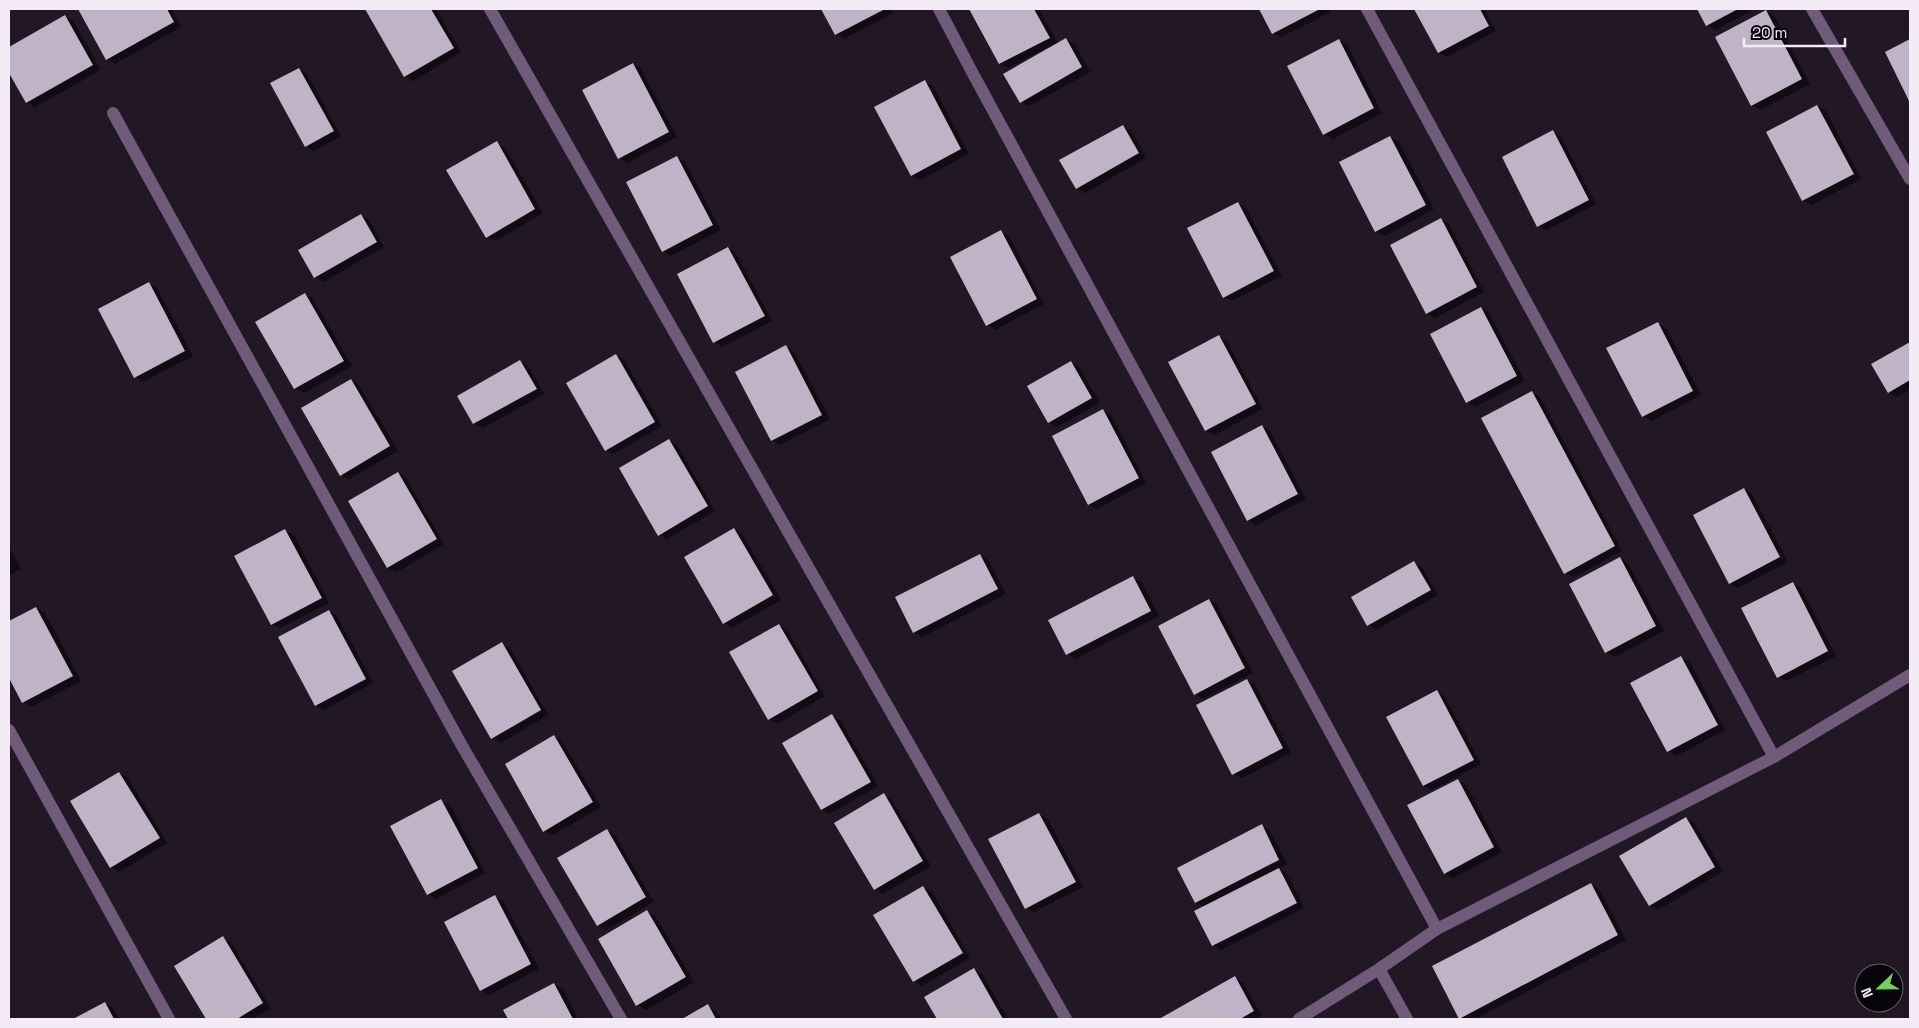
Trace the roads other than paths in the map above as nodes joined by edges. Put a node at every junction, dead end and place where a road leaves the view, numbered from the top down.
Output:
1 (490, 9) edge
2 (940, 9) edge
3 (1367, 9) edge
4 (1812, 9) edge
5 (113, 113) dead end
6 (1910, 179) edge
7 (1910, 675) edge
8 (9, 730) edge
9 (1774, 757) junction
10 (1437, 929) junction
11 (1380, 969) junction
12 (169, 1019) edge
13 (621, 1019) edge
14 (1066, 1019) edge
15 (1299, 1019) edge
16 (1407, 1019) edge

1 - 14 street
2 - 10 street
3 - 9 street
4 - 6 street
5 - 13 street
7 - 9 street
8 - 12 street
9 - 10 street
10 - 11 street
11 - 15 street
11 - 16 street

